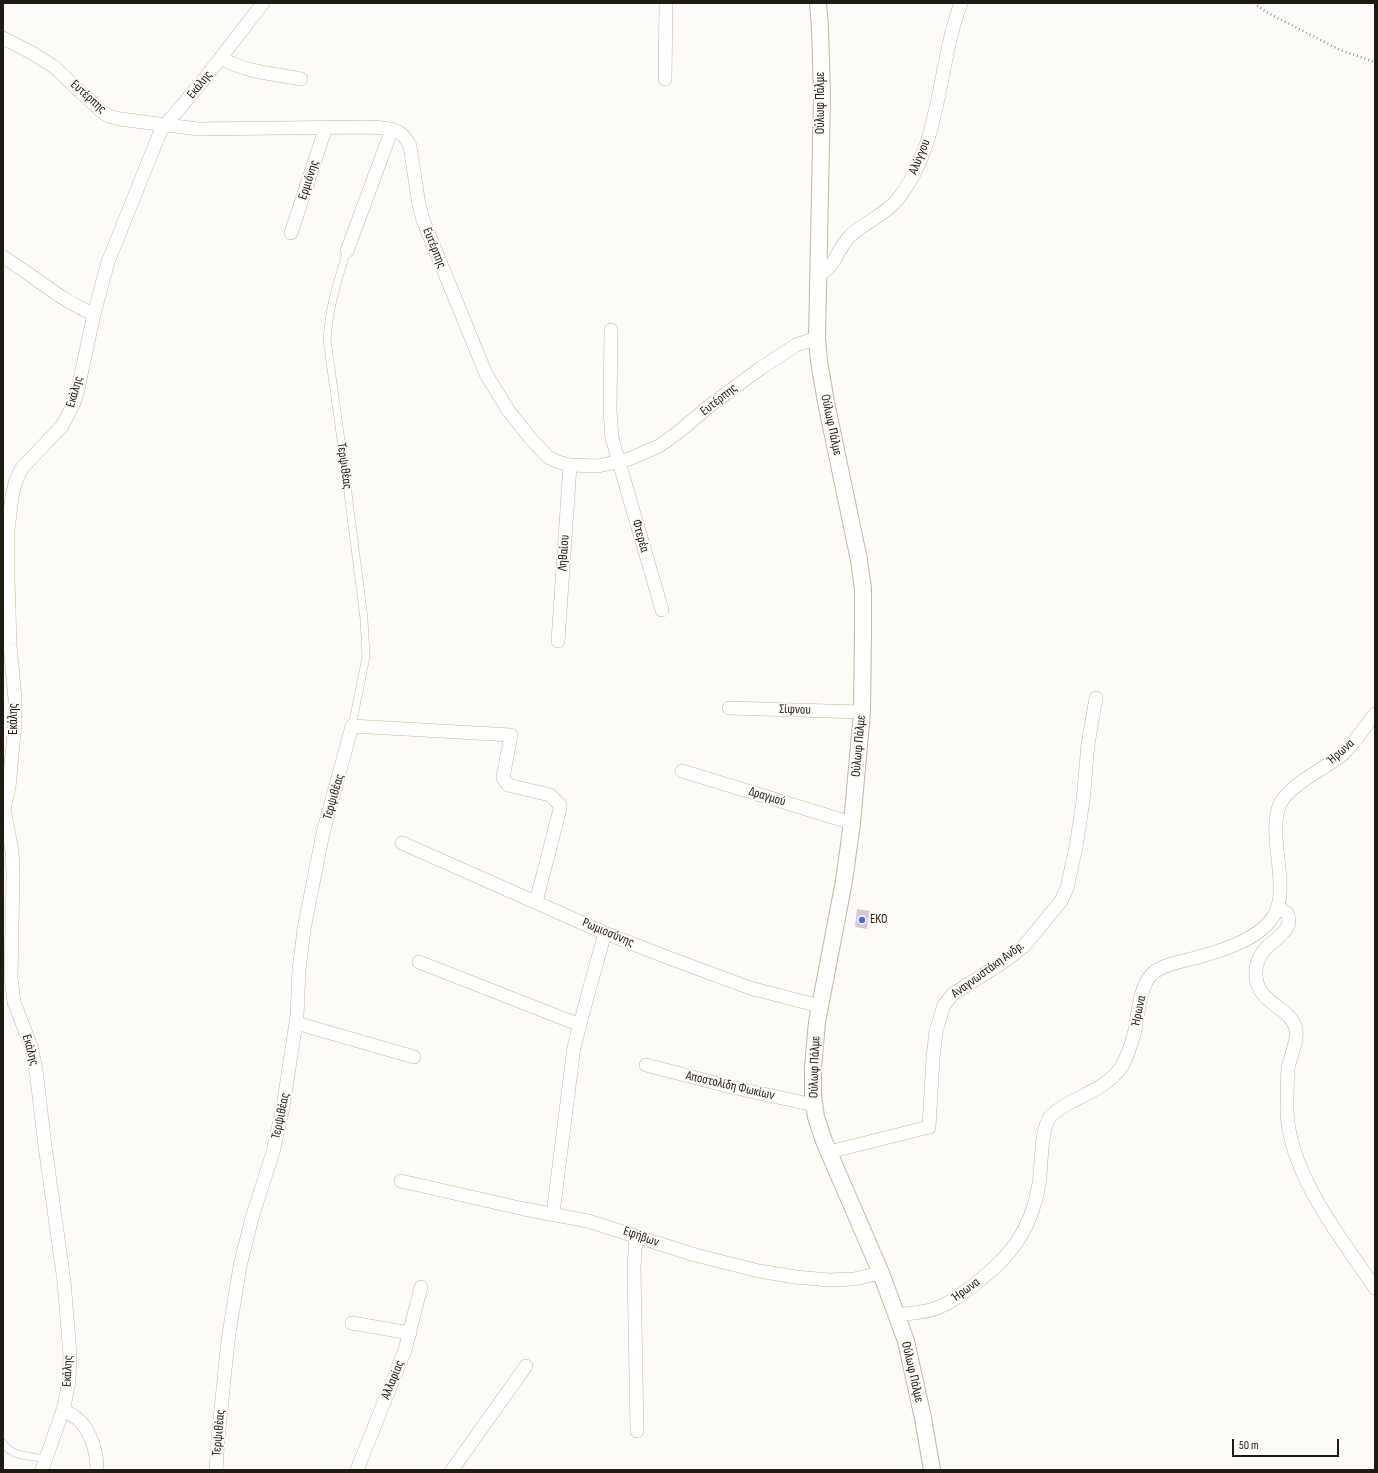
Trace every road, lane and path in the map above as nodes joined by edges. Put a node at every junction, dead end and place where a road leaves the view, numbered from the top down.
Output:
1 (263, 3) edge
2 (666, 3) edge
3 (818, 3) edge
4 (961, 3) edge
5 (1254, 3) edge
6 (3, 38) edge
7 (222, 58) junction
8 (1375, 62) edge
9 (665, 78) dead end
10 (301, 79) dead end
11 (165, 125) junction
12 (326, 127) junction
13 (392, 129) junction
14 (291, 233) dead end
15 (347, 251) joint
16 (3, 257) edge
17 (818, 276) junction
18 (94, 314) junction
19 (611, 330) dead end
20 (817, 338) junction
21 (618, 462) junction
22 (570, 465) junction
23 (662, 610) dead end
24 (558, 641) dead end
25 (1096, 698) dead end
26 (729, 708) dead end
27 (862, 712) junction
28 (1375, 714) edge
29 (352, 726) junction
30 (682, 771) dead end
31 (852, 823) junction
32 (402, 843) dead end
33 (536, 902) junction
34 (1277, 908) junction
35 (605, 933) junction
36 (419, 962) dead end
37 (820, 1006) junction
38 (296, 1024) junction
39 (580, 1025) junction
40 (414, 1057) dead end
41 (646, 1065) dead end
42 (814, 1105) junction
43 (829, 1152) junction
44 (401, 1181) dead end
45 (553, 1214) junction
46 (636, 1236) junction
47 (881, 1273) junction
48 (421, 1287) dead end
49 (1375, 1288) edge
50 (897, 1315) junction
51 (352, 1323) dead end
52 (410, 1333) junction
53 (526, 1366) dead end
54 (63, 1411) junction
55 (636, 1431) dead end
56 (3, 1443) edge
57 (44, 1464) edge
58 (97, 1470) edge
59 (216, 1470) edge
60 (356, 1470) edge
61 (452, 1470) edge
62 (932, 1470) edge

1 - 7 street, Εκάλης
2 - 9 street
3 - 17 street, Ούλωφ Πάλμε
4 - 17 street, Αλύγγου
5 - 8 path
6 - 11 street, Ευτέρπης
7 - 10 street
7 - 11 street, Εκάλης
11 - 12 street, Ευτέρπης
11 - 18 street, Εκάλης
12 - 13 street, Ευτέρπης
12 - 14 street, Ερμιόνης
13 - 15 street, Τερψιθέας
13 - 22 street, Ευτέρπης
15 - 29 lane, Τερψιθέας
16 - 18 street
17 - 20 street, Ούλωφ Πάλμε
18 - 54 street, Εκάλης
19 - 21 street, Φτερέα
20 - 21 street, Ευτέρπης
20 - 27 street, Ούλωφ Πάλμε
21 - 22 street, Ευτέρπης
21 - 23 street, Φτερέα
22 - 24 street, Ληθαίου
25 - 43 street, Αναγνωστάκη Ανδρ.
26 - 27 street, Σίφνου
27 - 31 street, Ούλωφ Πάλμε
28 - 34 street, Ήρωνα
29 - 33 street
29 - 38 street, Τερψιθέας
30 - 31 street, Δραγμού
31 - 37 street, Ούλωφ Πάλμε
32 - 33 street, Ρωμιοσύνης
33 - 35 street, Ρωμιοσύνης
34 - 49 street
34 - 50 street, Ήρωνα
35 - 37 street, Ρωμιοσύνης
35 - 39 street
36 - 39 street
37 - 42 street, Ούλωφ Πάλμε
38 - 40 street
38 - 59 street, Τερψιθέας
39 - 45 street
41 - 42 street, Αποστολίδη Φωκίων
42 - 43 street, Ούλωφ Πάλμε
43 - 47 street, Ούλωφ Πάλμε
44 - 45 street, Εφήβων
45 - 46 street, Εφήβων
46 - 47 street, Εφήβων
46 - 55 street
47 - 50 street, Ούλωφ Πάλμε
48 - 52 street, Αλλαρίας
50 - 62 street, Ούλωφ Πάλμε
51 - 52 street
52 - 60 street, Αλλαρίας
53 - 61 street
54 - 57 street, Εκάλης
54 - 58 street
56 - 57 lane

